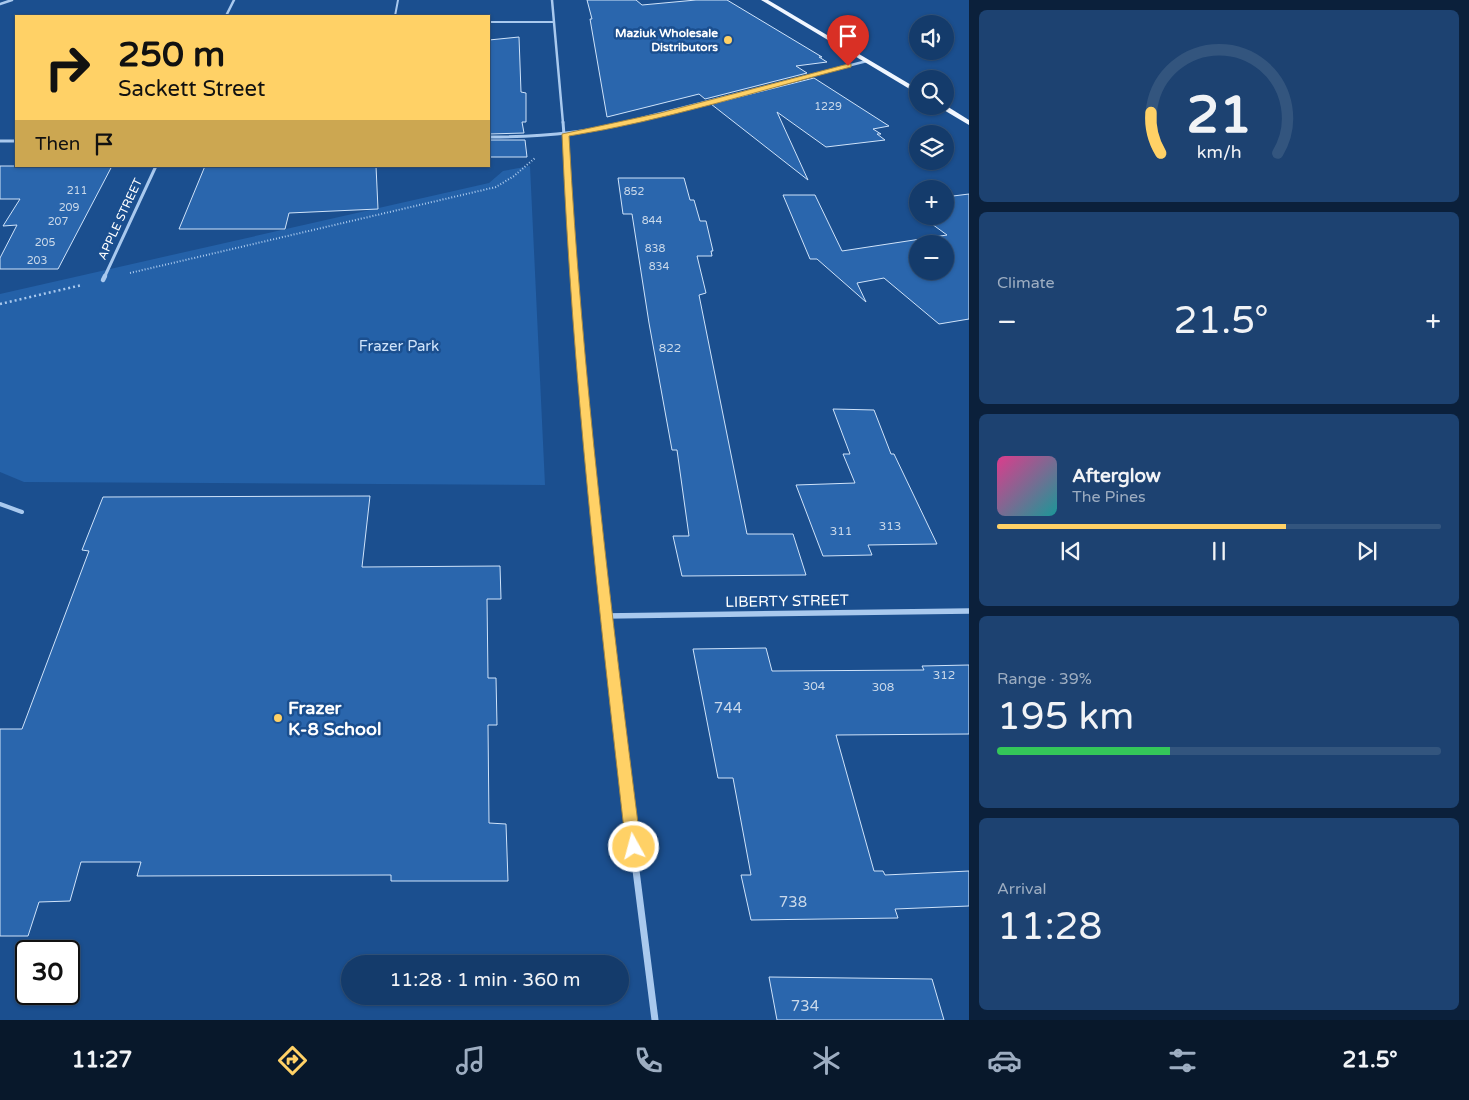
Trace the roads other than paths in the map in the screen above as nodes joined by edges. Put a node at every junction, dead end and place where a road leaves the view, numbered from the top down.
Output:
1 (12, 0) edge
2 (234, 0) edge
3 (398, 0) edge
4 (552, 0) edge
5 (764, 0) edge
6 (0, 4) edge
7 (226, 15) edge
8 (395, 15) edge
9 (490, 22) edge
10 (554, 22) junction
11 (866, 61) junction
12 (909, 87) edge
13 (954, 114) edge
14 (969, 123) edge
15 (565, 134) junction
16 (490, 137) edge
17 (0, 141) edge
18 (15, 141) edge
19 (156, 167) edge
20 (103, 280) road end
21 (0, 504) edge
22 (22, 512) dead end
23 (969, 611) edge
24 (606, 616) junction
25 (655, 1020) edge

1 - 6 street
2 - 7 street
3 - 8 lane
4 - 10 street
5 - 11 main road
9 - 10 lane
10 - 15 street
11 - 12 main road
11 - 15 street
13 - 14 main road
15 - 16 street
15 - 24 street
17 - 18 street
19 - 20 street, APPLE STREET
21 - 22 lane
23 - 24 street, LIBERTY STREET
24 - 25 street

